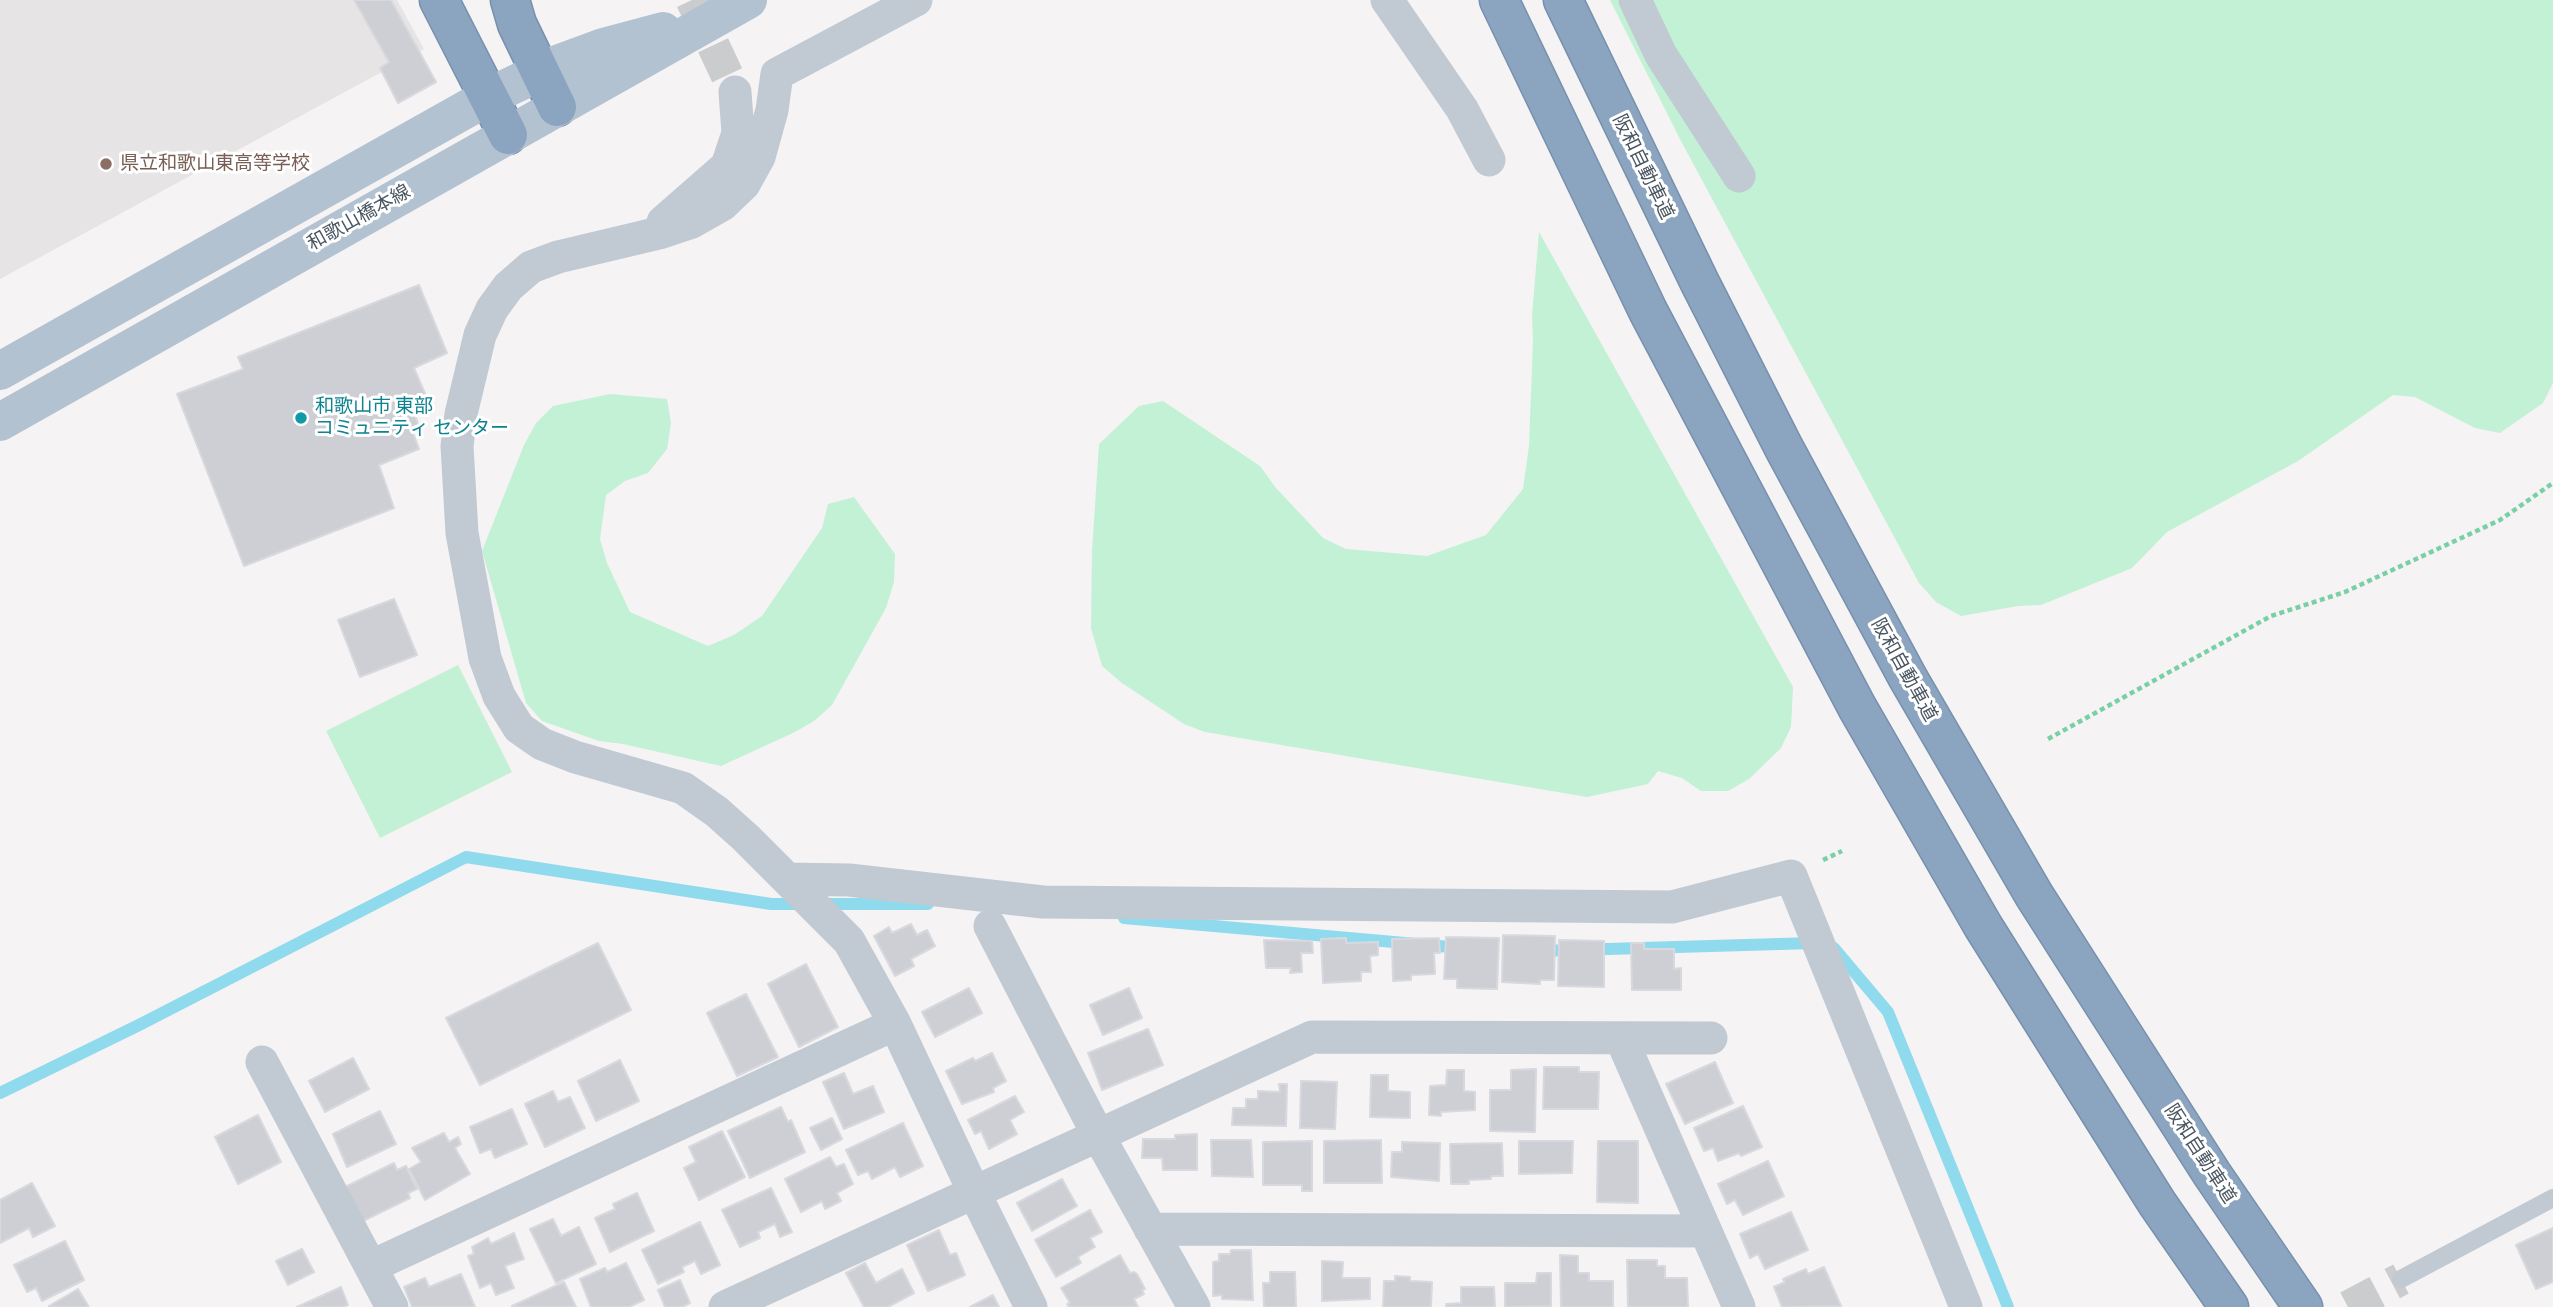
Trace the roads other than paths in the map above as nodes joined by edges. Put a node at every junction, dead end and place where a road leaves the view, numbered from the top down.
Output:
1 (439, 0) edge
2 (510, 0) edge
3 (916, 0) edge
4 (1387, 0) edge
5 (1484, 0) edge
6 (1499, 0) edge
7 (1563, 0) edge
8 (1635, 0) edge
9 (734, 8) edge
10 (540, 72) junction
11 (1540, 89) junction
12 (735, 92) tunnel mouth
13 (488, 96) junction
14 (557, 107) junction
15 (508, 135) junction
16 (1489, 160) dead end
17 (1738, 176) dead end
18 (649, 236) junction
19 (0, 371) edge
20 (0, 422) edge
21 (788, 879) junction
22 (990, 926) dead end
23 (895, 1024) junction
24 (1621, 1038) junction
25 (1711, 1038) dead end
26 (262, 1062) dead end
27 (1098, 1135) junction
28 (974, 1192) junction
29 (2553, 1198) edge
30 (1150, 1229) junction
31 (1705, 1231) junction
32 (372, 1266) junction
33 (2401, 1279) tunnel mouth
34 (393, 1307) edge
35 (725, 1307) edge
36 (1031, 1307) edge
37 (1194, 1307) edge
38 (1739, 1307) edge
39 (1966, 1307) edge
40 (2229, 1307) edge
41 (2303, 1307) edge

1 - 13 highway
2 - 10 highway
3 - 18 street
4 - 16 street
5 - 11 highway
6 - 11 highway
7 - 41 highway, 阪和自動車道
8 - 17 street
9 - 10 main road, 和歌山橋本線
9 - 14 main road, 和歌山橋本線
10 - 13 main road, 和歌山橋本線
10 - 14 highway
11 - 40 highway
12 - 18 street
13 - 15 highway
13 - 19 main road, 和歌山橋本線
14 - 15 main road, 和歌山橋本線
15 - 20 main road, 和歌山橋本線
18 - 21 street
21 - 23 street
21 - 39 street
22 - 27 street
23 - 28 street
23 - 32 street
24 - 25 street
24 - 27 street
24 - 31 street
26 - 32 street
27 - 28 street
27 - 30 street
28 - 35 street
28 - 36 street
29 - 33 lane
30 - 31 street
30 - 37 street
31 - 38 street
32 - 34 street

